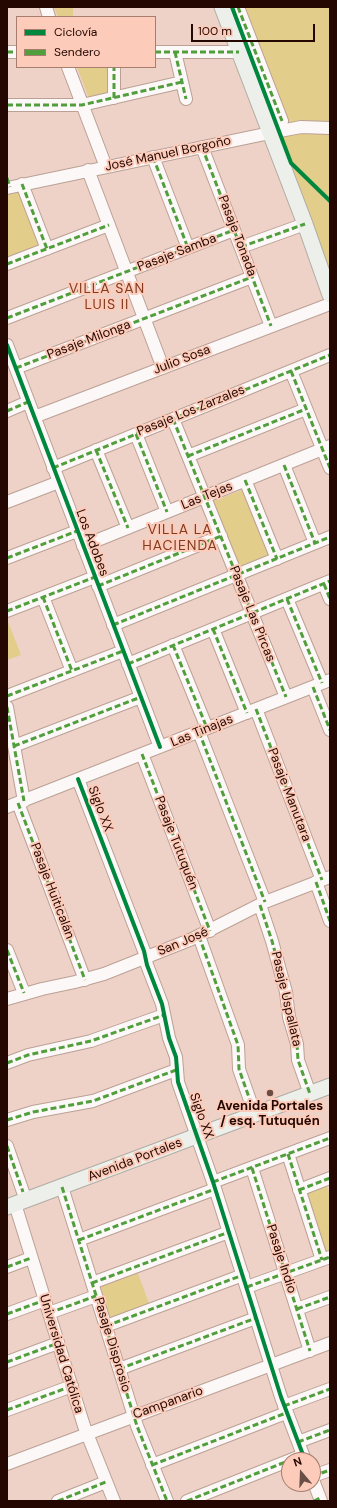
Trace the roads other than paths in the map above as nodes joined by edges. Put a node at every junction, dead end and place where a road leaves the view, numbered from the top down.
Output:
1 (222, 7) edge
2 (238, 7) edge
3 (156, 52) edge
4 (175, 52) junction
5 (239, 52) junction
6 (68, 68) edge
7 (114, 68) edge
8 (182, 82) junction
9 (114, 98) junction
10 (186, 99) dead end
11 (7, 105) edge
12 (82, 105) junction
13 (282, 121) dead end
14 (330, 128) edge
15 (270, 133) junction
16 (202, 147) junction
17 (153, 157) junction
18 (106, 167) junction
19 (88, 170) junction
20 (8, 184) edge
21 (22, 184) junction
22 (305, 224) junction
23 (109, 225) junction
24 (234, 230) junction
25 (241, 247) junction
26 (188, 248) junction
27 (47, 249) junction
28 (7, 264) edge
29 (127, 272) junction
30 (252, 277) junction
31 (330, 296) edge
32 (330, 304) edge
33 (7, 318) edge
34 (144, 318) junction
35 (271, 326) junction
36 (8, 351) edge
37 (330, 355) edge
38 (16, 368) junction
39 (163, 368) junction
40 (290, 371) junction
41 (28, 402) junction
42 (306, 409) junction
43 (7, 411) edge
44 (34, 417) junction
45 (173, 419) junction
46 (136, 434) junction
47 (326, 447) edge
48 (96, 450) junction
49 (188, 456) junction
50 (284, 465) junction
51 (53, 468) junction
52 (330, 468) edge
53 (245, 480) junction
54 (59, 482) junction
55 (205, 497) junction
56 (7, 502) edge
57 (167, 512) junction
58 (128, 528) junction
59 (77, 531) junction
60 (221, 536) junction
61 (330, 537) edge
62 (315, 543) junction
63 (83, 546) junction
64 (7, 558) edge
65 (276, 558) junction
66 (236, 575) junction
67 (97, 581) junction
68 (327, 583) edge
69 (43, 597) junction
70 (287, 599) junction
71 (330, 599) edge
72 (7, 611) edge
73 (252, 613) junction
74 (113, 625) junction
75 (213, 629) junction
76 (173, 645) junction
77 (123, 651) junction
78 (128, 664) junction
79 (72, 670) junction
80 (322, 683) edge
81 (7, 696) edge
82 (141, 697) junction
83 (286, 697) junction
84 (7, 707) edge
85 (251, 711) junction
86 (203, 730) junction
87 (330, 730) edge
88 (14, 746) junction
89 (160, 747) junction
90 (142, 754) junction
91 (78, 779) junction
92 (16, 804) edge
93 (323, 880) edge
94 (262, 903) junction
95 (330, 921) edge
96 (204, 934) junction
97 (7, 950) edge
98 (146, 958) junction
99 (85, 980) junction
100 (24, 993) junction
101 (7, 999) edge
102 (164, 1015) junction
103 (7, 1063) edge
104 (176, 1070) junction
105 (330, 1077) edge
106 (330, 1086) edge
107 (309, 1090) junction
108 (252, 1106) junction
109 (7, 1120) edge
110 (196, 1132) junction
111 (330, 1138) edge
112 (7, 1146) edge
113 (288, 1154) junction
114 (252, 1168) junction
115 (329, 1181) edge
116 (214, 1185) junction
117 (62, 1187) junction
118 (299, 1190) junction
119 (23, 1192) junction
120 (10, 1203) edge
121 (229, 1232) junction
122 (79, 1240) junction
123 (31, 1258) junction
124 (326, 1258) edge
125 (7, 1267) edge
126 (285, 1273) junction
127 (245, 1281) junction
128 (92, 1283) junction
129 (96, 1296) junction
130 (330, 1297) edge
131 (45, 1300) junction
132 (297, 1309) junction
133 (49, 1313) junction
134 (7, 1314) edge
135 (256, 1318) junction
136 (106, 1326) junction
137 (58, 1344) junction
138 (329, 1348) edge
139 (310, 1351) junction
140 (7, 1362) edge
141 (271, 1365) junction
142 (119, 1369) junction
143 (72, 1386) junction
144 (330, 1389) edge
145 (285, 1409) junction
146 (7, 1410) edge
147 (134, 1416) junction
148 (330, 1430) edge
149 (87, 1434) junction
150 (298, 1442) junction
151 (302, 1452) edge
152 (7, 1464) edge
153 (152, 1466) junction
154 (281, 1466) edge
155 (106, 1482) junction
156 (58, 1501) edge
157 (114, 1501) edge
158 (167, 1501) edge
159 (187, 1501) edge

1 - 5 main road
2 - 13 street
3 - 4 street
4 - 5 street
4 - 8 street
5 - 15 main road
6 - 12 street
7 - 9 street
8 - 9 street
8 - 10 street
9 - 12 street
11 - 12 street
12 - 18 street
14 - 15 street, José Manuel Borgoño
15 - 16 street, José Manuel Borgoño
15 - 22 main road
16 - 17 street, José Manuel Borgoño
16 - 24 street, Pasaje Tonada
17 - 18 street, José Manuel Borgoño
17 - 26 street
18 - 19 street, José Manuel Borgoño
19 - 21 street, José Manuel Borgoño
19 - 23 street
20 - 21 street, José Manuel Borgoño
21 - 27 street
22 - 25 street
22 - 31 main road
23 - 27 street
23 - 29 street
24 - 25 street, Pasaje Tonada
24 - 26 street, Pasaje Samba
25 - 30 street, Pasaje Tonada
26 - 29 street, Pasaje Samba
27 - 28 street
29 - 33 street, Pasaje Samba
29 - 34 street
30 - 34 street, Pasaje Milonga
30 - 35 street, Pasaje Tonada
32 - 35 street, Julio Sosa
34 - 38 street, Pasaje Milonga
34 - 39 street
35 - 39 street, Julio Sosa
36 - 38 street, Los Adobes
37 - 40 street, Pasaje Los Zarzales
38 - 41 street, Los Adobes
39 - 44 street, Julio Sosa
40 - 42 street
40 - 45 street, Pasaje Los Zarzales
41 - 43 street
41 - 44 street, Los Adobes
42 - 47 street
42 - 49 street
44 - 51 street, Los Adobes
45 - 46 street, Pasaje Los Zarzales
45 - 49 street, Pasaje Las Pircas
46 - 48 street, Pasaje Los Zarzales
46 - 57 street
47 - 50 street, Las Tejas
47 - 52 street
48 - 51 street, Pasaje Los Zarzales
48 - 58 street
49 - 55 street, Pasaje Las Pircas
50 - 53 street, Las Tejas
50 - 62 street
51 - 54 street, Los Adobes
53 - 55 street, Las Tejas
53 - 65 street
54 - 56 street
54 - 59 street, Los Adobes
55 - 57 street, Las Tejas
55 - 60 street, Pasaje Las Pircas
57 - 58 street, Las Tejas
58 - 63 street, Las Tejas
59 - 63 street, Los Adobes
59 - 64 street
60 - 66 street, Pasaje Las Pircas
60 - 67 street
61 - 62 street
62 - 65 street
63 - 67 street, Los Adobes
65 - 66 street
66 - 73 street, Pasaje Las Pircas
66 - 74 street
67 - 69 street
67 - 74 street, Los Adobes
68 - 70 street
68 - 71 street
69 - 72 street
69 - 79 street
70 - 73 street
70 - 80 street
73 - 75 street
73 - 83 street, Pasaje Las Pircas
74 - 77 street, Los Adobes
75 - 76 street
75 - 85 street, Pasaje Manutara
76 - 78 street
76 - 86 street, Pasaje Uspallata
77 - 78 street, Los Adobes
77 - 79 street
78 - 82 street, Los Adobes
79 - 81 street
80 - 83 street, Las Tinajas
80 - 87 street
82 - 88 street
82 - 89 street, Los Adobes
83 - 85 street, Las Tinajas
84 - 88 street, Pasaje Huiticalán
85 - 86 street, Las Tinajas
85 - 93 street, Pasaje Manutara
86 - 89 street, Las Tinajas
86 - 94 street, Pasaje Uspallata
88 - 92 street, Pasaje Huiticalán
89 - 90 street, Las Tinajas
90 - 91 street, Las Tinajas
90 - 96 street, Pasaje Tutuquén
91 - 92 street, Las Tinajas
91 - 98 street, Siglo XX
92 - 99 street, Pasaje Huiticalán
93 - 94 street, San José
93 - 95 street, Pasaje Manutara
94 - 96 street, San José
94 - 107 street, Pasaje Uspallata
96 - 98 street, San José
96 - 108 street, Pasaje Tutuquén
97 - 100 street
98 - 99 street, San José
98 - 102 street, Siglo XX
99 - 100 street, San José
100 - 101 street, San José
102 - 103 street
102 - 104 street, Siglo XX
104 - 109 street
104 - 110 street, Siglo XX
105 - 107 main road, Avenida Portales
106 - 107 main road, Avenida Portales
107 - 108 main road, Avenida Portales
107 - 110 main road, Avenida Portales
108 - 110 main road, Avenida Portales
110 - 116 street, Siglo XX
110 - 117 main road, Avenida Portales
110 - 119 main road, Avenida Portales
111 - 113 street
112 - 119 street
113 - 114 street
113 - 118 street
114 - 116 street
114 - 126 street, Pasaje Indio
115 - 118 street
116 - 121 street, Siglo XX
116 - 122 street
117 - 120 main road, Avenida Portales
117 - 122 street, Pasaje Disprosio
118 - 124 street
119 - 120 main road, Avenida Portales
120 - 123 street, Universidad Católica
121 - 127 street, Siglo XX
121 - 128 street
122 - 128 street, Pasaje Disprosio
123 - 125 street
123 - 131 street, Universidad Católica
124 - 126 street
126 - 127 street
126 - 132 street, Pasaje Indio
127 - 135 street, Siglo XX
127 - 136 street
128 - 129 street, Pasaje Disprosio
129 - 133 street
129 - 136 street, Pasaje Disprosio
130 - 132 street
131 - 133 street, Universidad Católica
131 - 134 street
132 - 139 street, Pasaje Indio
133 - 137 street, Universidad Católica
135 - 141 street, Siglo XX
135 - 142 street
136 - 142 street, Pasaje Disprosio
137 - 140 street
137 - 143 street, Universidad Católica
138 - 139 street, Campanario
139 - 141 street, Campanario
141 - 145 street, Siglo XX
141 - 147 street, Campanario
142 - 147 street, Pasaje Disprosio
143 - 146 street
143 - 149 street, Universidad Católica
144 - 145 street
145 - 150 street, Siglo XX
145 - 153 street
147 - 149 street, Campanario
147 - 153 street, Pasaje Disprosio
148 - 150 street
149 - 152 street, Campanario
149 - 155 street, Universidad Católica
150 - 151 street, Siglo XX
153 - 158 street, Pasaje Disprosio
154 - 159 street
155 - 156 street
155 - 157 street, Universidad Católica

